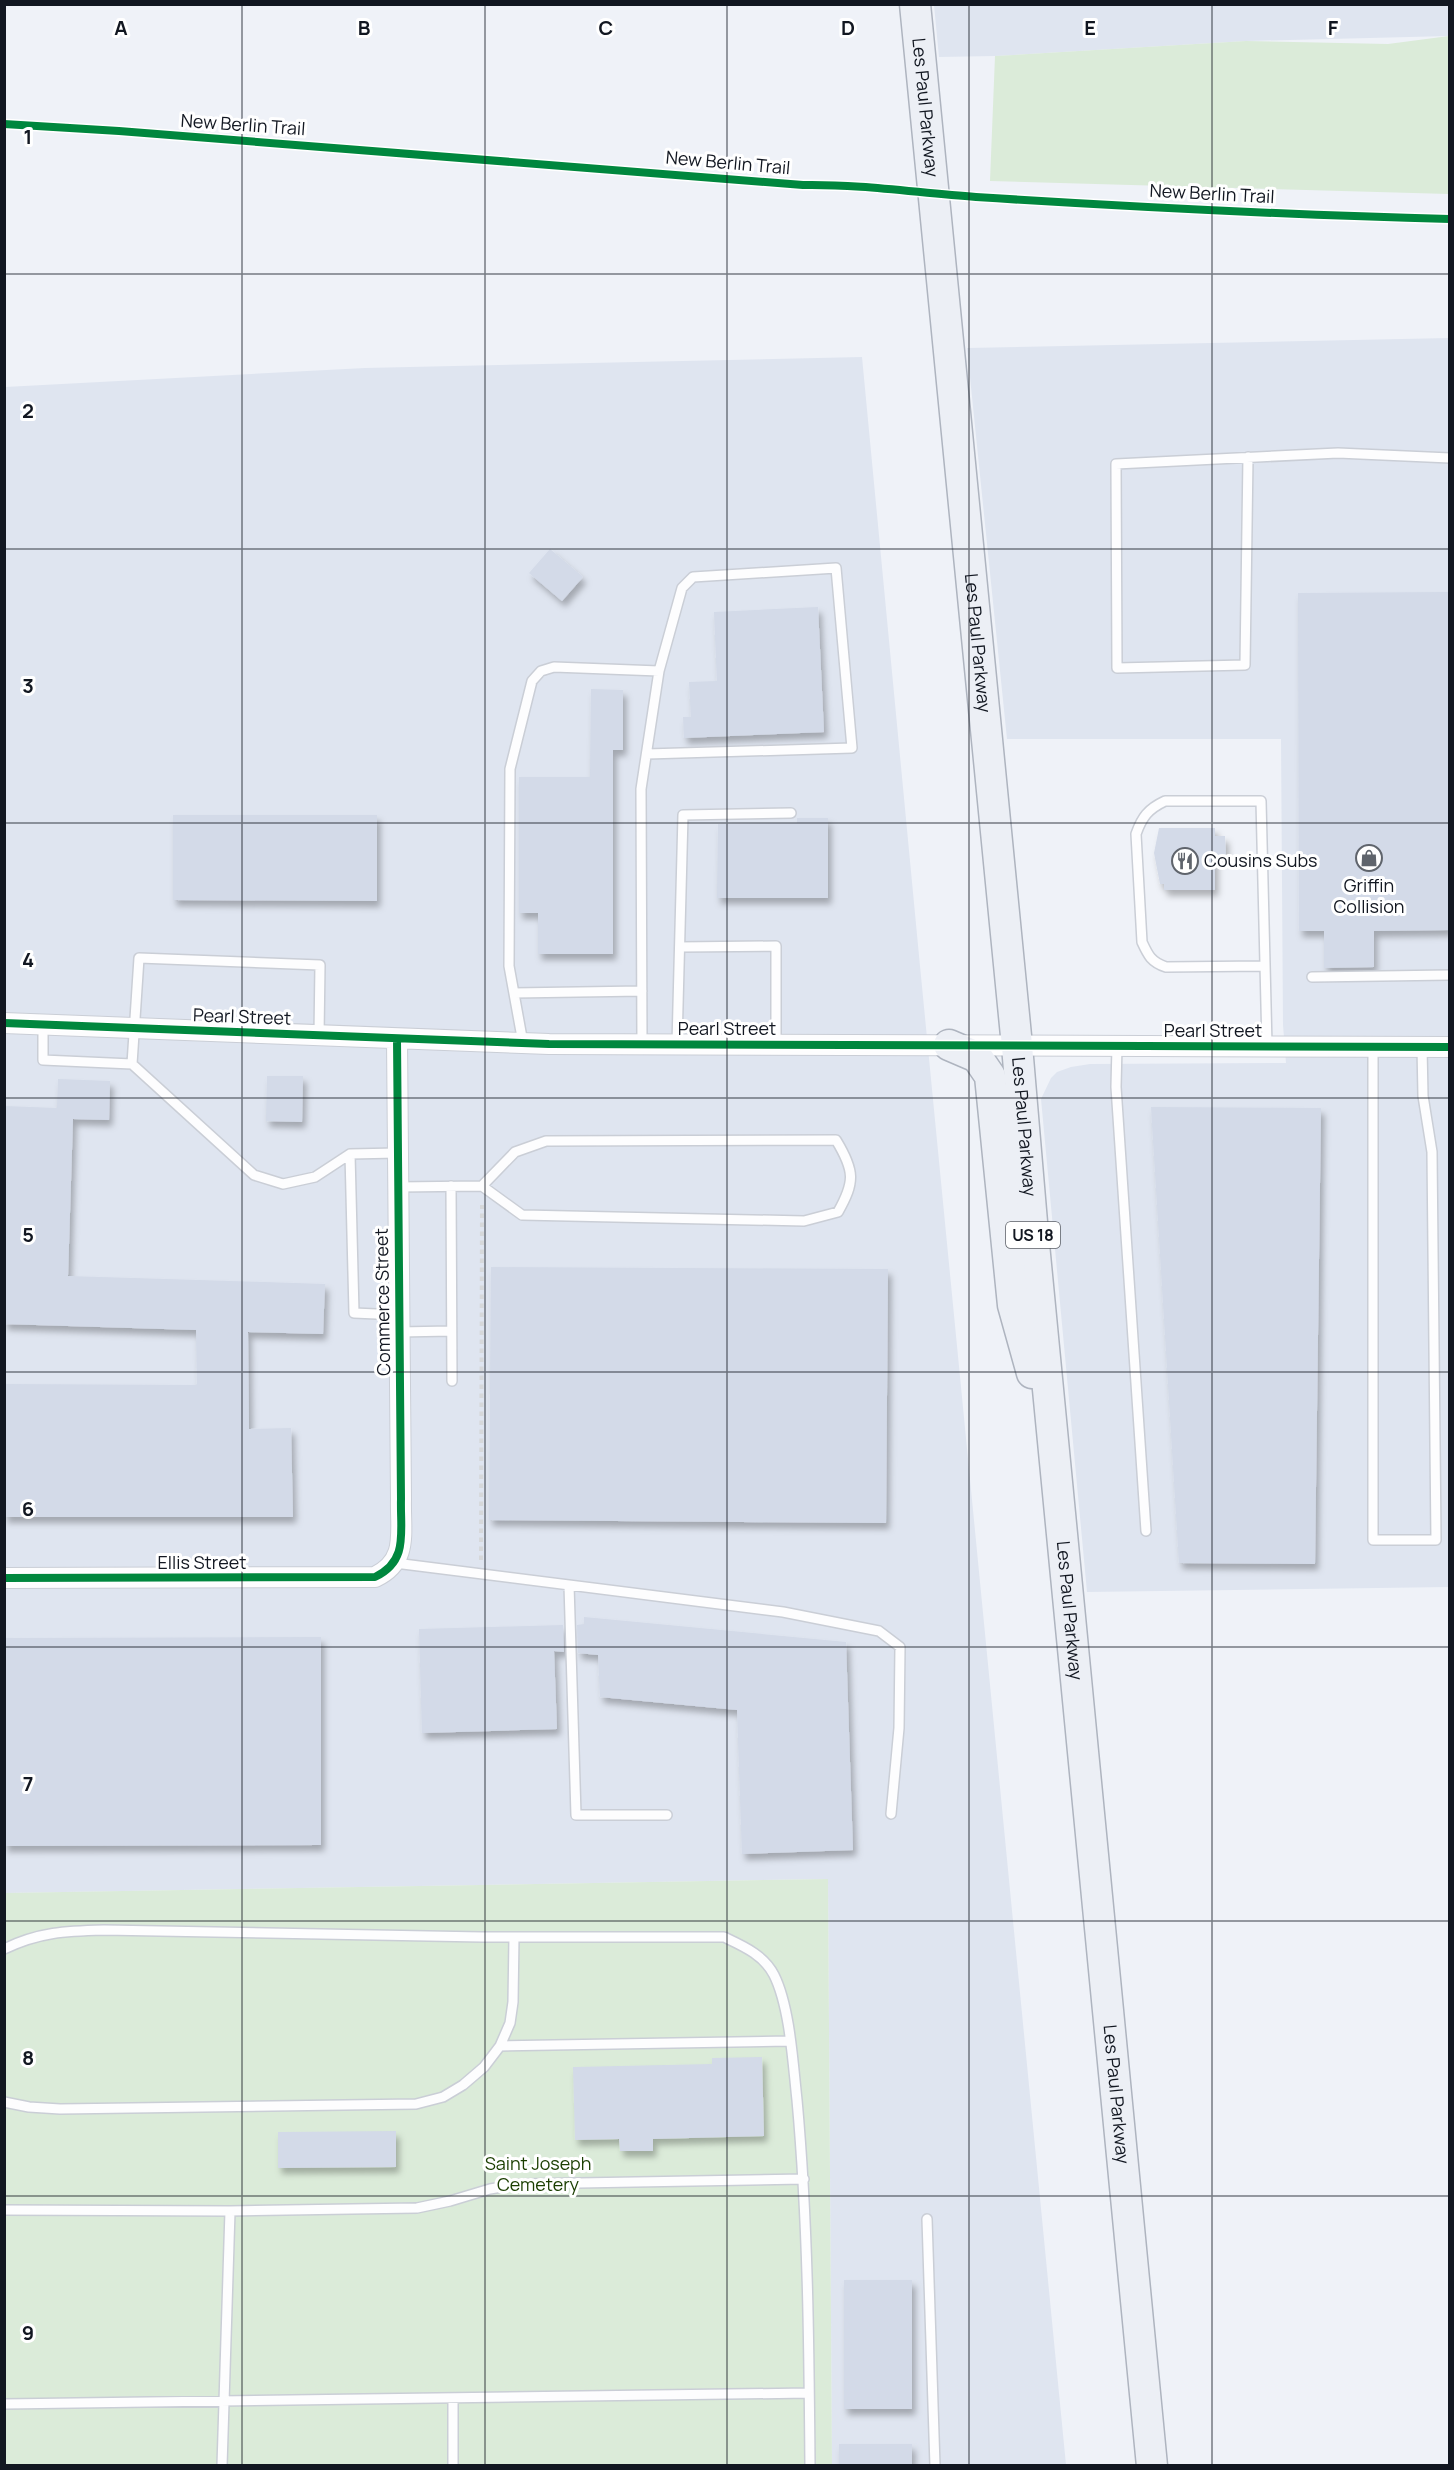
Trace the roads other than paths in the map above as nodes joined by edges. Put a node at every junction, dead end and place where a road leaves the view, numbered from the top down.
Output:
1 (915, 4) edge
2 (1248, 457) junction
3 (1449, 458) edge
4 (659, 671) junction
5 (647, 754) junction
6 (791, 813) dead end
7 (680, 947) junction
8 (1264, 966) junction
9 (1449, 975) edge
10 (1312, 977) dead end
11 (642, 991) junction
12 (514, 993) junction
13 (4, 1023) edge
14 (43, 1025) junction
15 (134, 1028) junction
16 (319, 1035) junction
17 (397, 1039) junction
18 (523, 1043) junction
19 (642, 1044) junction
20 (677, 1044) junction
21 (776, 1044) junction
22 (949, 1045) junction
23 (1017, 1046) junction
24 (1117, 1046) junction
25 (1267, 1046) junction
26 (1373, 1046) junction
27 (1422, 1047) junction
28 (1449, 1047) edge
29 (132, 1064) junction
30 (397, 1153) junction
31 (350, 1154) junction
32 (450, 1186) junction
33 (482, 1186) junction
34 (397, 1187) junction
35 (399, 1323) junction
36 (451, 1331) junction
37 (452, 1381) dead end
38 (1054, 1457) junction
39 (1146, 1531) dead end
40 (395, 1563) junction
41 (4, 1578) edge
42 (569, 1585) junction
43 (891, 1814) dead end
44 (667, 1815) dead end
45 (514, 1937) junction
46 (4, 1949) edge
47 (789, 2041) junction
48 (500, 2046) junction
49 (4, 2102) edge
50 (804, 2179) junction
51 (4, 2210) edge
52 (230, 2211) junction
53 (927, 2219) dead end
54 (809, 2393) junction
55 (453, 2398) junction
56 (224, 2401) junction
57 (4, 2404) edge
58 (222, 2466) edge
59 (453, 2466) edge
60 (810, 2466) edge
61 (935, 2466) edge
62 (1152, 2466) edge

1 - 23 main road, Les Paul Parkway / US 18
2 - 2 lane
2 - 3 lane
4 - 5 lane
4 - 5 lane
4 - 12 lane
5 - 11 lane
6 - 7 lane
7 - 20 lane
7 - 21 lane
8 - 8 lane
8 - 25 lane
9 - 10 lane
11 - 12 lane
11 - 19 lane
12 - 18 lane
13 - 14 street, Pearl Street
14 - 15 street, Pearl Street
14 - 29 lane
15 - 16 street, Pearl Street
15 - 16 lane
15 - 29 lane
16 - 17 street, Pearl Street
17 - 18 street, Pearl Street
17 - 30 street, Commerce Street
18 - 19 street, Pearl Street
19 - 20 street, Pearl Street
20 - 21 street, Pearl Street
21 - 22 street, Pearl Street
22 - 23 street, Pearl Street
22 - 38 main road
23 - 24 street, Pearl Street
23 - 38 main road, Les Paul Parkway / US 18
24 - 25 street, Pearl Street
24 - 39 lane
25 - 26 street, Pearl Street
26 - 27 street, Pearl Street
26 - 27 lane
27 - 28 street, Pearl Street
29 - 31 lane
30 - 31 lane
30 - 34 street, Commerce Street
31 - 35 lane
32 - 33 lane
32 - 34 lane
32 - 36 lane
33 - 33 lane
34 - 35 street, Commerce Street
35 - 36 lane
35 - 40 street, Commerce Street
36 - 37 lane
38 - 62 main road, Les Paul Parkway / US 18
40 - 41 street, Ellis Street
40 - 42 lane
42 - 43 lane
42 - 44 lane
45 - 46 lane
45 - 47 lane
45 - 48 lane
47 - 48 lane
47 - 50 lane
48 - 49 lane
50 - 52 lane
50 - 54 lane
51 - 52 lane
52 - 56 lane
53 - 61 lane
54 - 55 lane
54 - 60 lane
55 - 56 lane
55 - 59 lane
56 - 57 lane
56 - 58 lane

